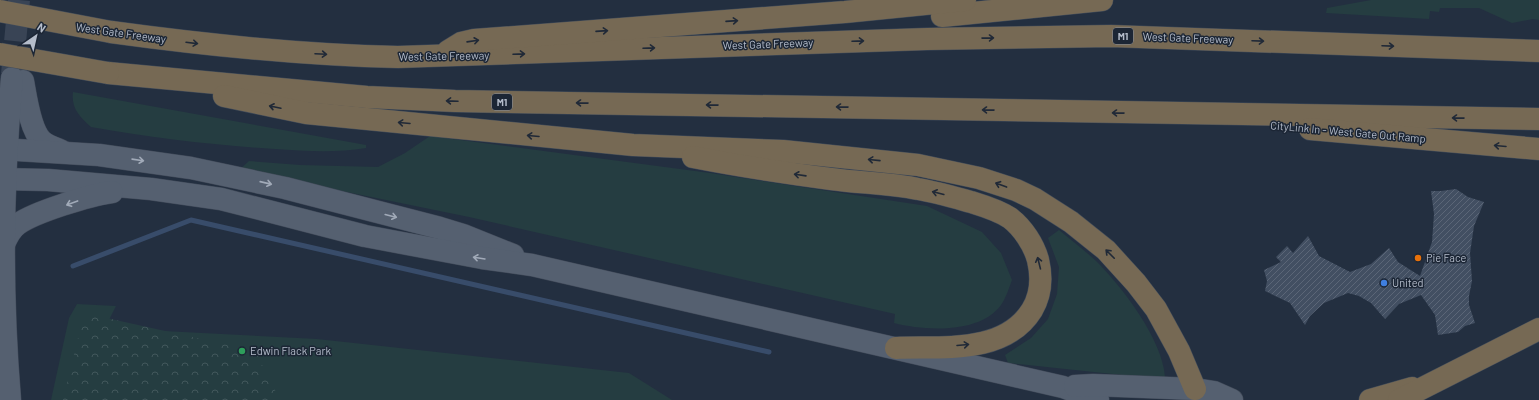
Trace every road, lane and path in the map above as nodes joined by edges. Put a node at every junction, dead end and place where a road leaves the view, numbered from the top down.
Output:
1 (965, 0) edge
2 (1102, 0) edge
3 (0, 11) edge
4 (707, 46) junction
5 (1539, 51) edge
6 (0, 54) edge
7 (438, 57) junction
8 (115, 74) junction
9 (1157, 114) junction
10 (1539, 119) edge
11 (633, 145) junction
12 (3, 149) edge
13 (1539, 149) edge
14 (67, 153) junction
15 (3, 179) edge
16 (151, 189) junction
17 (4, 244) junction
18 (532, 265) junction
19 (1539, 329) edge
20 (896, 348) junction
21 (1440, 378) junction
22 (1063, 387) junction
23 (1210, 395) edge
24 (10, 400) edge
25 (1098, 400) edge
26 (1370, 400) edge
27 (1399, 400) edge

7 -> 1 highway
2 - 4 highway
3 -> 7 highway, West Gate Freeway / M1, bridge
4 -> 5 highway, West Gate Freeway / M1
7 -> 4 highway, West Gate Freeway / M1
6 - 8 highway, M1, bridge
9 -> 8 highway, M1
11 -> 8 highway
10 -> 9 highway, M1
13 -> 9 highway, CityLink In - West Gate Out Ramp / M1
20 -> 11 highway
23 -> 11 highway
12 - 14 main road
12 - 14 main road
12 - 15 main road
14 -> 18 main road
15 - 16 main road
15 - 17 main road
16 -> 17 main road
18 -> 16 main road
17 - 24 main road
18 - 20 main road
19 - 21 highway
20 - 22 main road
21 - 26 highway
21 - 27 highway
22 - 23 main road
22 - 25 main road

